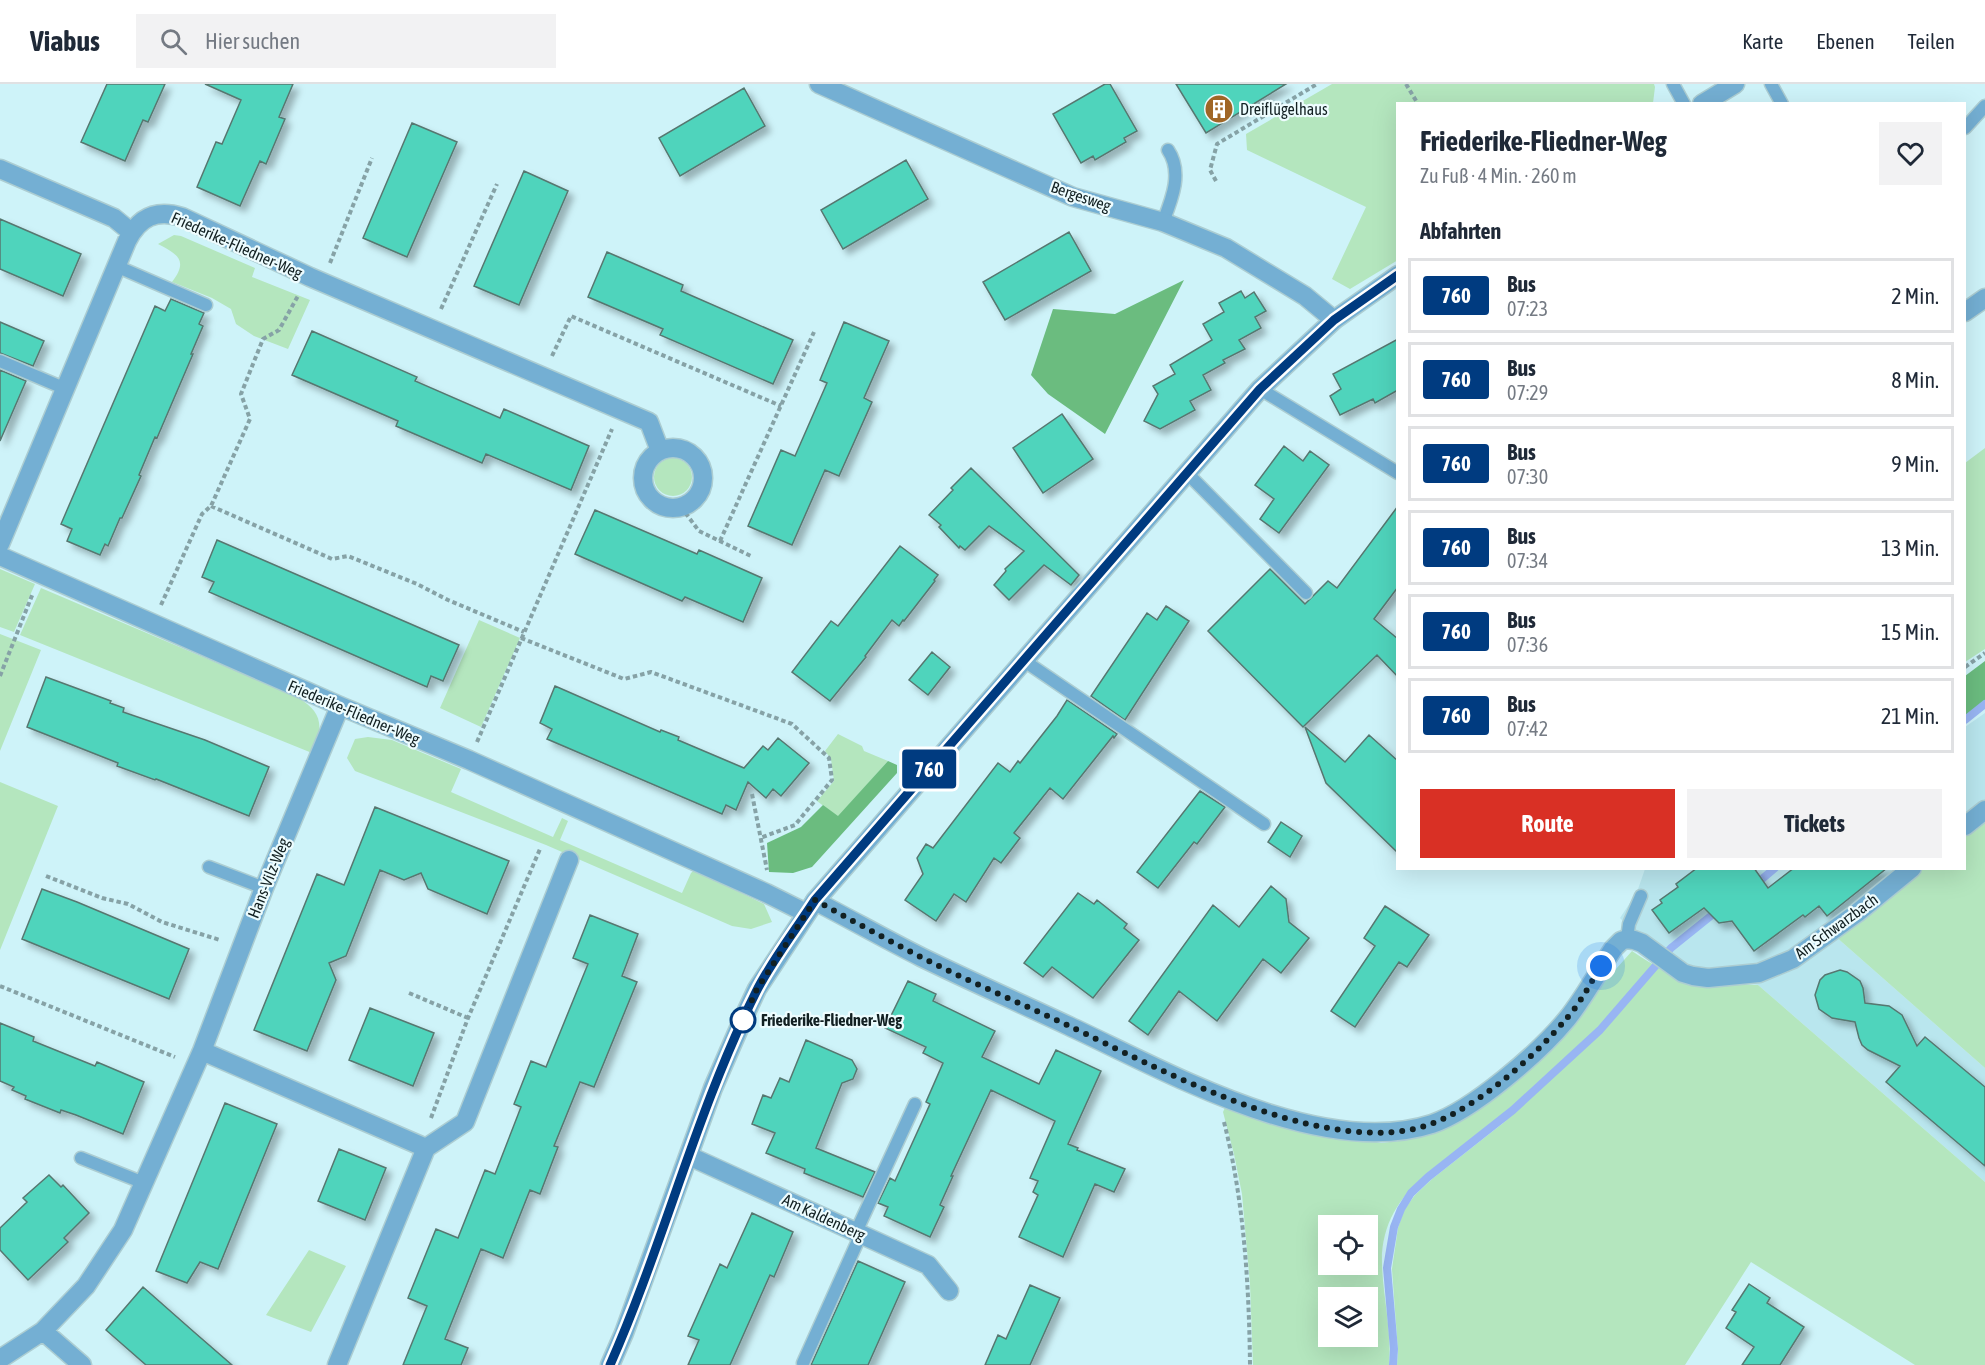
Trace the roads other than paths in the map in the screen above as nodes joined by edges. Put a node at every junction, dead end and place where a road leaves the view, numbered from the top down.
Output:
1 (819, 84) edge
2 (1673, 84) edge
3 (1735, 84) edge
4 (1771, 84) edge
5 (1683, 102) edge
6 (1705, 102) edge
7 (1781, 102) edge
8 (1985, 106) edge
9 (1966, 127) edge
10 (1168, 150) dead end
11 (0, 169) edge
12 (1163, 222) junction
13 (131, 232) junction
14 (116, 266) junction
15 (1396, 276) edge
16 (1985, 298) edge
17 (206, 305) dead end
18 (1966, 311) edge
19 (1334, 320) junction
20 (0, 361) edge
21 (66, 389) junction
22 (1260, 389) junction
23 (660, 451) junction
24 (1396, 472) edge
25 (1187, 473) junction
26 (0, 544) edge
27 (0, 556) edge
28 (1306, 593) dead end
29 (1023, 660) junction
30 (340, 706) junction
31 (1985, 810) edge
32 (1264, 824) dead end
33 (1966, 825) edge
34 (569, 860) dead end
35 (209, 867) dead end
36 (1910, 870) edge
37 (264, 888) junction
38 (1641, 896) dead end
39 (810, 907) junction
40 (1627, 939) junction
41 (198, 1058) junction
42 (915, 1104) dead end
43 (426, 1148) junction
44 (689, 1156) junction
45 (81, 1158) dead end
46 (144, 1183) junction
47 (858, 1233) junction
48 (949, 1291) dead end
49 (43, 1331) junction
50 (0, 1359) edge
51 (803, 1364) edge
52 (82, 1365) edge
53 (337, 1365) edge
54 (610, 1365) edge

1 - 12 street, Bergesweg
2 - 5 lane
3 - 6 street
4 - 7 lane
8 - 9 lane
10 - 12 lane
11 - 13 street
12 - 19 street, Bergesweg
13 - 14 street
13 - 23 street, Friederike-Fliedner-Weg
14 - 17 lane
14 - 21 street
15 - 19 street
16 - 18 street
19 - 22 street
20 - 21 lane
21 - 26 street
22 - 24 lane
22 - 25 street
23 - 23 street
25 - 28 lane
25 - 29 street
27 - 30 street, Friederike-Fliedner-Weg
29 - 32 lane
29 - 39 street
30 - 37 street, Hans-Vilz-Weg
30 - 39 street, Friederike-Fliedner-Weg
31 - 33 street
34 - 43 street
35 - 37 lane
36 - 40 street, Am Schwarzbach
37 - 41 street, Hans-Vilz-Weg
38 - 40 lane
39 - 40 street
39 - 44 street
41 - 43 street
41 - 46 street, Hans-Vilz-Weg
42 - 47 lane
43 - 53 street
44 - 47 street, Am Kaldenberg
44 - 54 street
45 - 46 lane
46 - 49 street, Hans-Vilz-Weg
47 - 48 street, Am Kaldenberg
47 - 51 lane
49 - 50 street, Hans-Vilz-Weg
49 - 52 street

